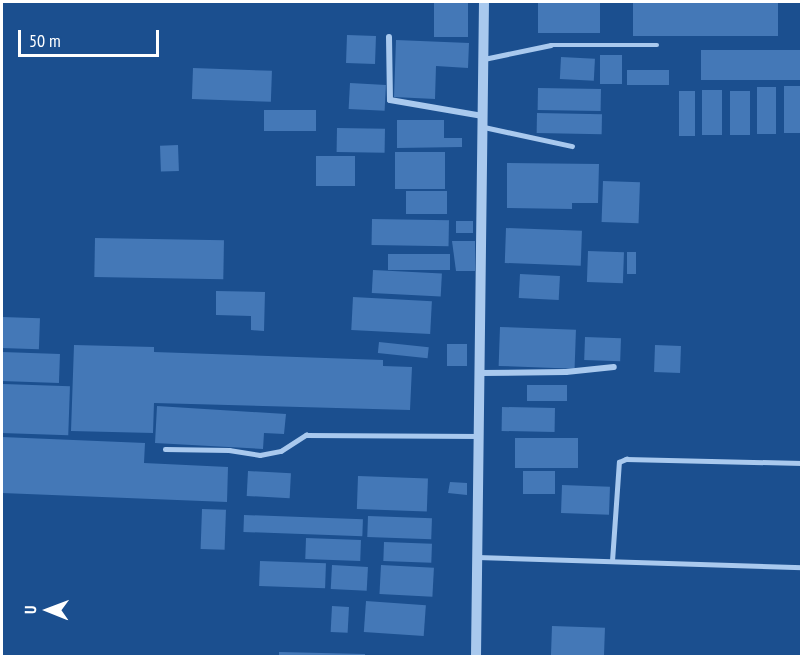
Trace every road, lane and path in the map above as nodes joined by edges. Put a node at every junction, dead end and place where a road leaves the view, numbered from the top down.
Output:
1 (484, 2) edge
2 (389, 37) dead end
3 (657, 45) dead end
4 (483, 59) junction
5 (483, 121) junction
6 (573, 146) dead end
7 (614, 367) dead end
8 (481, 373) junction
9 (479, 436) junction
10 (165, 449) dead end
11 (801, 463) edge
12 (477, 557) junction
13 (612, 561) junction
14 (801, 567) edge
15 (476, 657) edge

1 - 4 street
2 - 5 street
3 - 4 lane
4 - 5 street
5 - 6 lane
5 - 8 street
7 - 8 street
8 - 9 street
9 - 10 lane
9 - 12 street
11 - 13 lane
12 - 13 lane
12 - 15 street
13 - 14 lane

